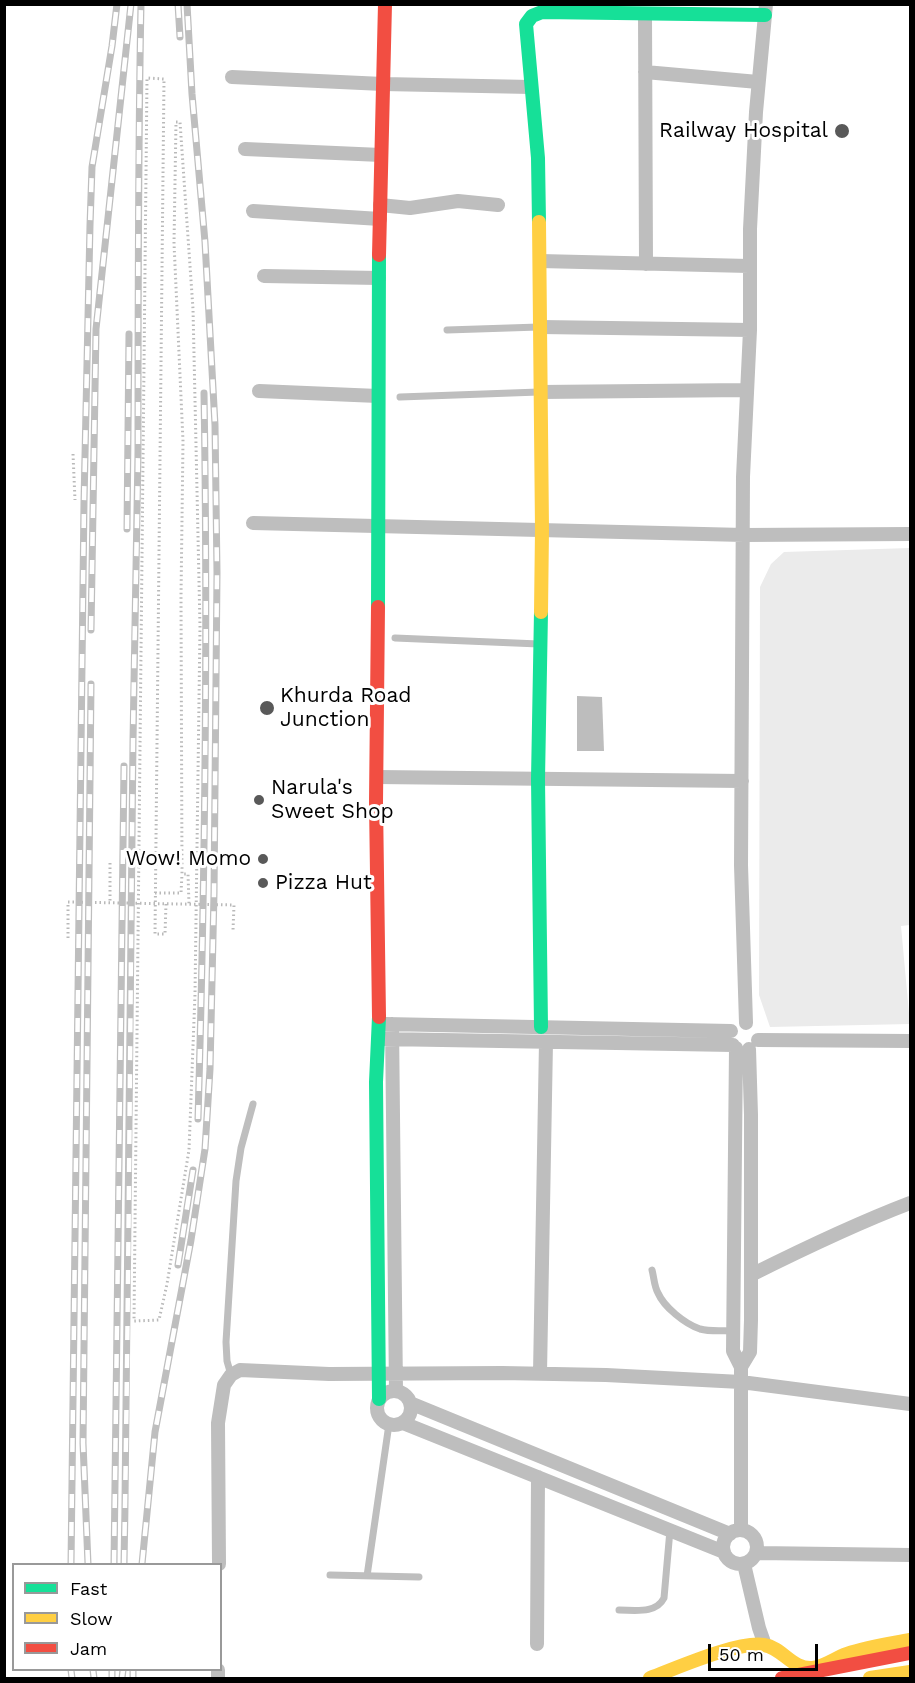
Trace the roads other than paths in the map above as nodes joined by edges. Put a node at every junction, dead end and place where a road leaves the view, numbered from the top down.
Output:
1 (386, 4) edge
2 (765, 10) edge
3 (645, 14) junction
4 (645, 72) junction
5 (232, 77) dead end
6 (758, 82) junction
7 (383, 84) junction
8 (531, 87) junction
9 (245, 149) dead end
10 (381, 155) junction
11 (380, 205) junction
12 (498, 205) dead end
13 (253, 212) dead end
14 (380, 219) junction
15 (540, 261) junction
16 (646, 264) junction
17 (749, 266) junction
18 (264, 276) dead end
19 (379, 278) junction
20 (541, 327) junction
21 (447, 330) dead end
22 (750, 330) junction
23 (747, 390) junction
24 (259, 391) dead end
25 (541, 392) junction
26 (378, 396) junction
27 (400, 397) dead end
28 (253, 523) dead end
29 (378, 525) junction
30 (542, 530) junction
31 (910, 534) edge
32 (744, 535) junction
33 (395, 638) dead end
34 (540, 644) junction
35 (377, 777) junction
36 (538, 779) junction
37 (742, 781) junction
38 (746, 1023) junction
39 (385, 1024) junction
40 (541, 1027) junction
41 (377, 1039) junction
42 (392, 1039) junction
43 (910, 1041) edge
44 (546, 1042) junction
45 (741, 1043) junction
46 (253, 1104) dead end
47 (910, 1203) edge
48 (652, 1270) dead end
49 (751, 1275) junction
50 (733, 1330) junction
51 (741, 1367) junction
52 (378, 1373) junction
53 (395, 1373) junction
54 (540, 1373) junction
55 (231, 1375) junction
56 (741, 1382) junction
57 (396, 1391) junction
58 (379, 1399) junction
59 (410, 1403) junction
60 (910, 1404) edge
61 (396, 1423) junction
62 (538, 1477) junction
63 (670, 1530) junction
64 (735, 1532) junction
65 (724, 1552) junction
66 (757, 1553) junction
67 (910, 1555) edge
68 (219, 1563) edge
69 (744, 1564) junction
70 (330, 1575) dead end
71 (367, 1576) junction
72 (419, 1577) dead end
73 (619, 1610) dead end
74 (910, 1640) edge
75 (537, 1644) dead end
76 (765, 1645) junction
77 (910, 1653) edge
78 (798, 1665) junction
79 (828, 1665) junction
80 (910, 1672) edge
81 (650, 1678) edge
82 (782, 1678) edge
83 (848, 1678) edge
84 (870, 1678) edge

1 - 7 street
2 - 3 street
2 - 6 street
3 - 4 street
3 - 8 street
4 - 6 street
4 - 16 street
5 - 7 street
6 - 17 street
7 - 8 street
7 - 10 street
8 - 15 street
9 - 10 street
10 - 11 street
11 - 12 street
11 - 14 street
13 - 14 street
14 - 19 street
15 - 16 street
15 - 20 street
16 - 17 street
17 - 22 street
18 - 19 street
19 - 26 street
20 - 21 lane
20 - 22 street
20 - 25 street
22 - 23 street
23 - 25 street
23 - 32 street
24 - 26 street
25 - 27 lane
25 - 30 street
26 - 29 street
28 - 29 street
29 - 30 street
29 - 35 street
30 - 32 street
30 - 34 street
31 - 32 street
32 - 37 street
33 - 34 lane
34 - 36 street
35 - 36 street
35 - 39 street
36 - 37 street
36 - 40 street
37 - 38 street
38 - 45 street
38 - 45 street
39 - 40 street
39 - 41 street
39 - 42 street
40 - 45 street
41 - 42 street
41 - 52 street
42 - 44 street
42 - 53 street
43 - 45 street
44 - 45 street
44 - 54 street
45 - 49 street
45 - 50 street
46 - 55 lane
47 - 49 street
48 - 50 lane
49 - 51 street
50 - 51 street
51 - 56 street
52 - 53 street
52 - 55 street
52 - 58 street
53 - 54 street
53 - 57 street
54 - 56 street
55 - 68 street
56 - 60 street
56 - 64 street
57 - 58 street
57 - 59 street
58 - 61 street
59 - 61 street
59 - 64 street
61 - 62 street
61 - 71 lane
62 - 63 street
62 - 75 street
63 - 65 street
63 - 73 lane
64 - 65 street
64 - 66 street
65 - 69 street
66 - 67 street
66 - 69 street
69 - 76 street
70 - 71 lane
71 - 72 lane
74 - 79 street
76 - 78 street
76 - 81 street
77 - 82 street
78 - 79 street
78 - 82 street
79 - 83 street
80 - 84 street

